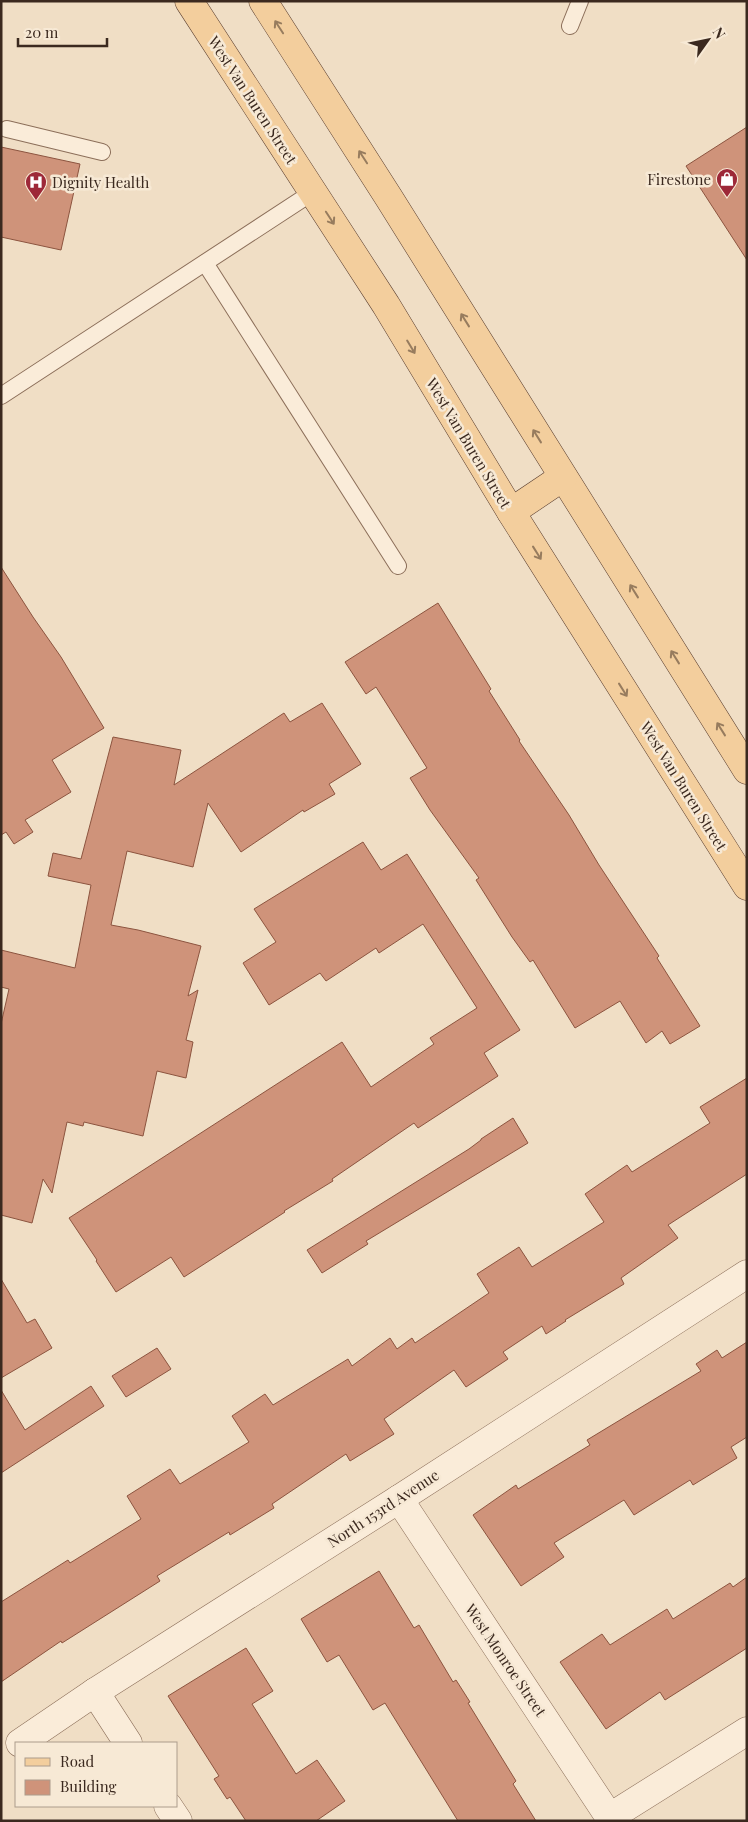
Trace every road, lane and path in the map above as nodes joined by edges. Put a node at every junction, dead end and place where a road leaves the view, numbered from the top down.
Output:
1 (189, 1) edge
2 (263, 1) edge
3 (580, 1) edge
4 (570, 26) dead end
5 (7, 129) dead end
6 (102, 152) dead end
7 (313, 192) junction
8 (205, 263) junction
9 (1, 396) edge
10 (563, 477) junction
11 (510, 512) junction
12 (398, 566) dead end
13 (747, 770) edge
14 (747, 886) edge
15 (747, 1274) edge
16 (399, 1498) junction
17 (94, 1692) junction
18 (747, 1731) edge
19 (21, 1742) edge
20 (127, 1742) edge
21 (15, 1747) edge
22 (1, 1757) edge
23 (169, 1807) edge
24 (611, 1819) edge
25 (178, 1821) edge

1 - 7 main road, West Van Buren Street
10 -> 2 main road
3 - 4 lane
5 - 6 lane
7 - 8 lane
7 -> 11 main road, West Van Buren Street
8 - 9 lane
8 - 12 lane
10 - 11 main road
13 -> 10 main road
11 -> 14 main road, West Van Buren Street
15 - 16 street, North 153rd Avenue
16 - 17 street, North 153rd Avenue
16 - 24 street, West Monroe Street
17 - 19 street, North 153rd Avenue
17 - 20 street
18 - 24 street
21 - 22 street
23 - 25 street

